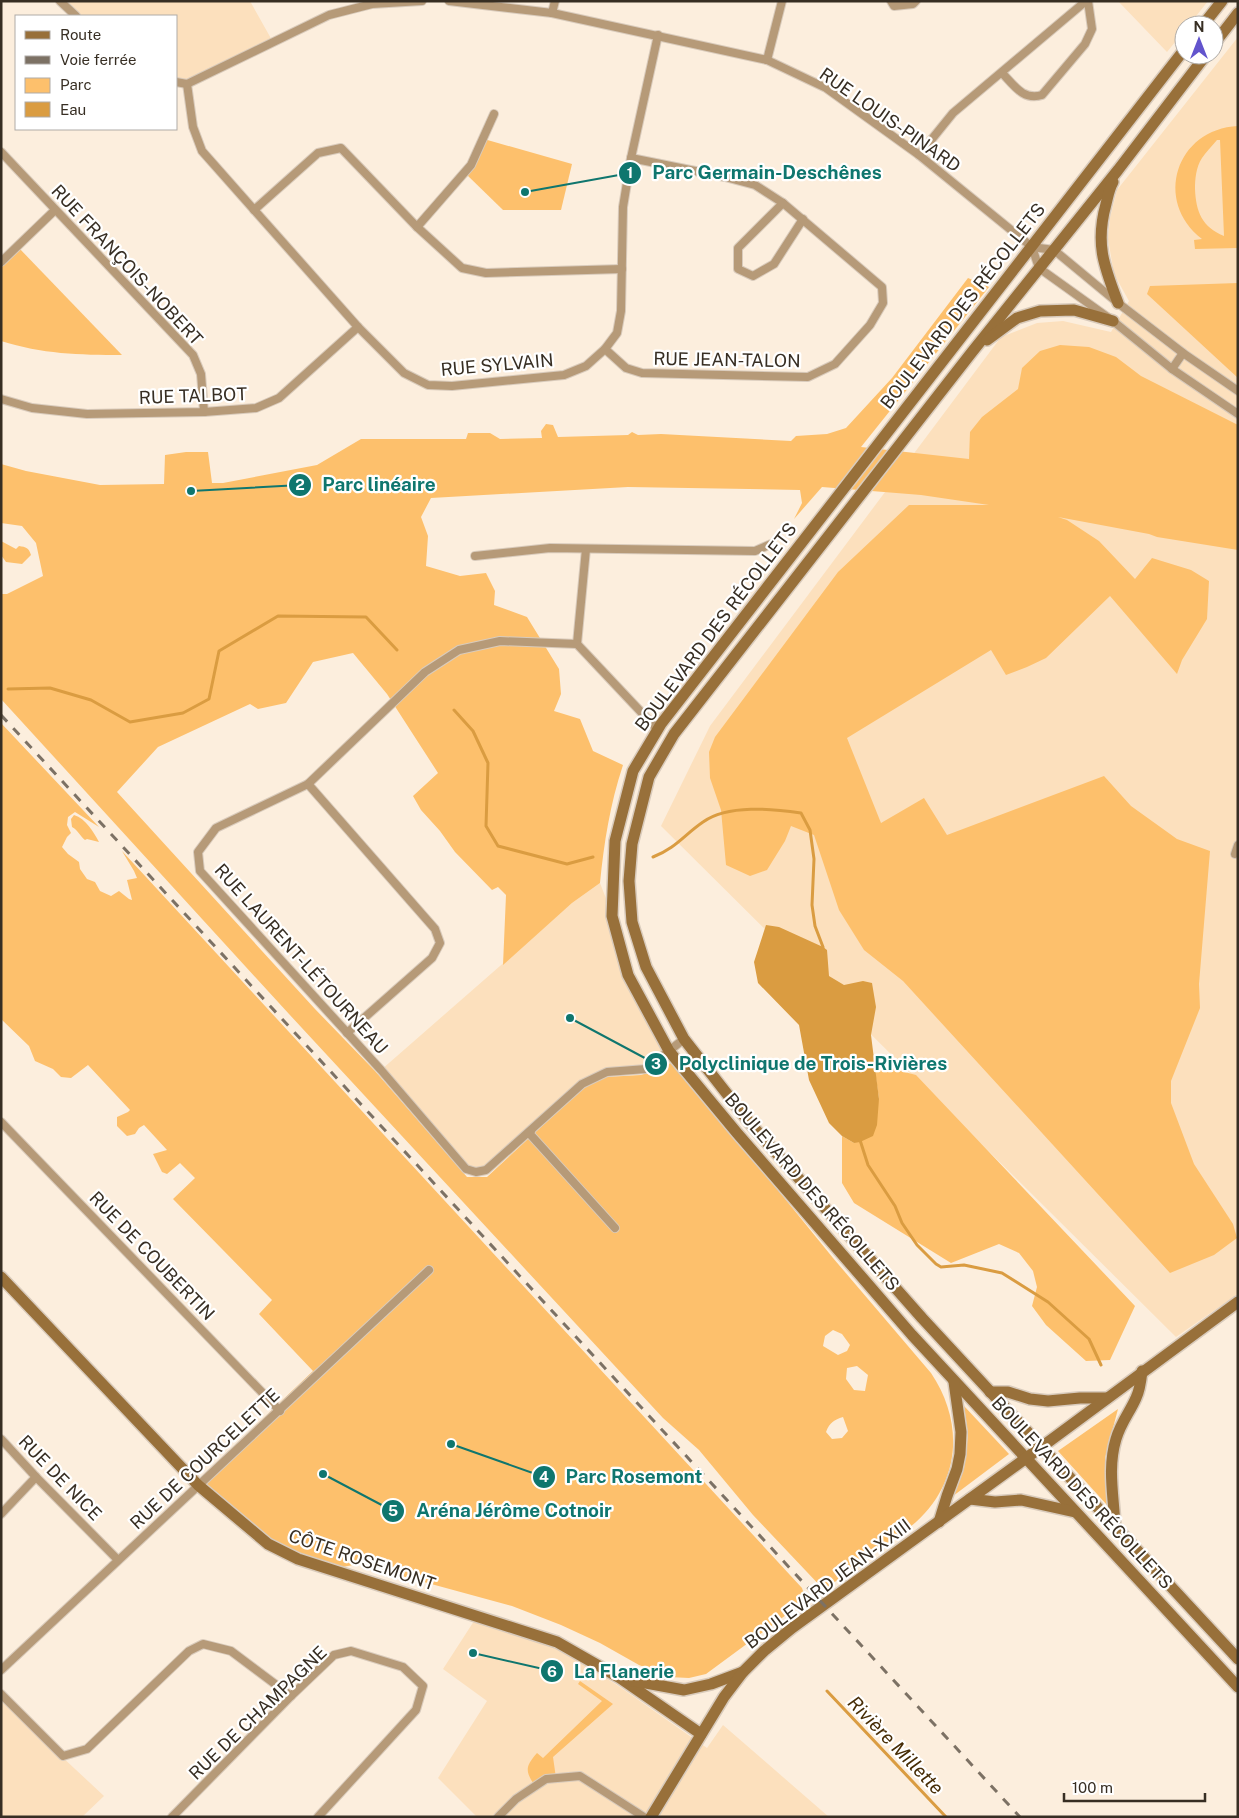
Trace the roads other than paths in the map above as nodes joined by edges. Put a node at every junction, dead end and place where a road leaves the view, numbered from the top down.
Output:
1 (60, 1) edge
2 (422, 1) edge
3 (449, 1) edge
4 (555, 1) edge
5 (782, 1) edge
6 (892, 1) edge
7 (916, 1) edge
8 (1087, 1) edge
9 (1222, 1) edge
10 (552, 13) junction
11 (1238, 13) edge
12 (75, 15) edge
13 (1211, 15) edge
14 (1224, 31) edge
15 (658, 35) junction
16 (767, 60) junction
17 (1174, 63) edge
18 (1198, 65) edge
19 (1002, 73) junction
20 (178, 82) edge
21 (187, 84) junction
22 (494, 114) dead end
23 (1, 152) edge
24 (919, 155) junction
25 (631, 158) junction
26 (1118, 170) junction
27 (784, 203) junction
28 (55, 210) junction
29 (254, 210) junction
30 (803, 219) junction
31 (417, 227) junction
32 (1032, 247) junction
33 (1054, 250) junction
34 (1, 262) edge
35 (1039, 268) junction
36 (622, 269) junction
37 (1118, 303) junction
38 (1113, 321) junction
39 (358, 327) junction
40 (605, 349) junction
41 (972, 352) junction
42 (1183, 353) junction
43 (1172, 369) junction
44 (1238, 391) edge
45 (1, 400) edge
46 (204, 412) junction
47 (1238, 414) edge
48 (771, 544) dead end
49 (586, 549) junction
50 (475, 556) dead end
51 (577, 644) junction
52 (658, 730) junction
53 (308, 784) junction
54 (1238, 845) edge
55 (1235, 854) dead end
56 (347, 1033) junction
57 (684, 1039) junction
58 (669, 1051) junction
59 (1, 1122) edge
60 (529, 1133) junction
61 (615, 1228) dead end
62 (429, 1270) dead end
63 (1, 1276) edge
64 (1238, 1302) edge
65 (1142, 1372) junction
66 (954, 1382) junction
67 (990, 1392) junction
68 (1106, 1398) junction
69 (280, 1411) junction
70 (1, 1439) edge
71 (1041, 1448) junction
72 (1026, 1458) junction
73 (36, 1477) junction
74 (198, 1484) junction
75 (970, 1499) junction
76 (1075, 1512) junction
77 (1, 1514) edge
78 (939, 1522) junction
79 (1115, 1527) junction
80 (118, 1560) junction
81 (1238, 1659) edge
82 (1, 1670) edge
83 (743, 1672) junction
84 (620, 1678) junction
85 (1238, 1687) edge
86 (1, 1694) edge
87 (291, 1696) junction
88 (701, 1734) junction
89 (172, 1817) edge
90 (318, 1817) edge
91 (498, 1817) edge
92 (644, 1817) edge
93 (650, 1817) edge

1 - 12 street
2 - 21 street
3 - 10 street, RUE LOUIS-PINARD
4 - 10 street
5 - 16 street
6 - 7 street
8 - 19 street
8 - 19 street
9 - 13 main road
10 - 15 street, RUE LOUIS-PINARD
11 - 14 main road
15 - 16 street, RUE LOUIS-PINARD
15 - 25 street, RUE SYLVAIN
16 - 24 street, RUE LOUIS-PINARD
17 - 32 main road, BOULEVARD DES RÉCOLLETS
18 - 26 main road, BOULEVARD DES RÉCOLLETS
19 - 24 street
20 - 21 street
21 - 29 street, RUE SYLVAIN
22 - 31 street
23 - 28 street, RUE FRANÇOIS-NOBERT
24 - 32 street, RUE LOUIS-PINARD
25 - 27 street, RUE JEAN-TALON
25 - 36 street, RUE SYLVAIN
26 - 33 main road, BOULEVARD DES RÉCOLLETS
26 - 37 main road
27 - 30 street, RUE JEAN-TALON
27 - 30 street
28 - 34 street
28 - 46 street, RUE FRANÇOIS-NOBERT
29 - 31 street
29 - 39 street, RUE SYLVAIN
30 - 40 street, RUE JEAN-TALON
31 - 36 street
32 - 33 street
32 - 35 street
32 - 52 main road, BOULEVARD DES RÉCOLLETS
33 - 35 main road, BOULEVARD DES RÉCOLLETS
33 - 37 street
35 - 38 street
35 - 41 main road, BOULEVARD DES RÉCOLLETS
36 - 40 street, RUE SYLVAIN
37 - 42 street
38 - 41 main road
38 - 43 street
39 - 40 street, RUE SYLVAIN
39 - 46 street, RUE TALBOT
41 - 57 main road, BOULEVARD DES RÉCOLLETS
42 - 43 street
42 - 44 street
43 - 47 street
45 - 46 street, RUE TALBOT
48 - 49 street
49 - 50 street
49 - 51 street
51 - 52 street
51 - 53 street, RUE LAURENT-LÉTOURNEAU
52 - 58 main road, BOULEVARD DES RÉCOLLETS
53 - 56 street
53 - 56 street, RUE LAURENT-LÉTOURNEAU
54 - 55 street
56 - 60 street, RUE LAURENT-LÉTOURNEAU
57 - 58 street
57 - 67 main road, BOULEVARD DES RÉCOLLETS
58 - 60 street, RUE LAURENT-LÉTOURNEAU
58 - 66 main road, BOULEVARD DES RÉCOLLETS
59 - 69 street, RUE DE COUBERTIN
60 - 61 street
62 - 69 street, RUE DE COURCELETTE
63 - 74 main road, CÔTE ROSEMONT
64 - 65 main road, BOULEVARD JEAN-XXIII
65 - 68 main road, BOULEVARD JEAN-XXIII
65 - 79 main road
66 - 72 main road, BOULEVARD DES RÉCOLLETS
66 - 78 main road
67 - 68 main road
67 - 71 main road, BOULEVARD DES RÉCOLLETS
68 - 71 main road, BOULEVARD JEAN-XXIII
69 - 74 street, RUE DE COURCELETTE
70 - 73 street, RUE DE NICE
71 - 72 main road, BOULEVARD JEAN-XXIII
71 - 79 main road, BOULEVARD DES RÉCOLLETS
72 - 75 main road, BOULEVARD JEAN-XXIII
72 - 76 main road, BOULEVARD DES RÉCOLLETS
73 - 77 street
73 - 80 street, RUE DE NICE
74 - 80 street, RUE DE COURCELETTE
74 - 84 main road, CÔTE ROSEMONT
75 - 76 main road
75 - 78 main road, BOULEVARD JEAN-XXIII
76 - 85 main road, BOULEVARD DES RÉCOLLETS
78 - 83 main road, BOULEVARD JEAN-XXIII
79 - 81 main road, BOULEVARD DES RÉCOLLETS
80 - 82 street, RUE DE COURCELETTE
83 - 84 main road
83 - 88 main road, BOULEVARD JEAN-XXIII
84 - 88 main road, CÔTE ROSEMONT
86 - 87 street
87 - 89 street, RUE DE CHAMPAGNE
87 - 90 street, RUE DE CHAMPAGNE
88 - 93 main road, BOULEVARD JEAN-XXIII
91 - 92 street

